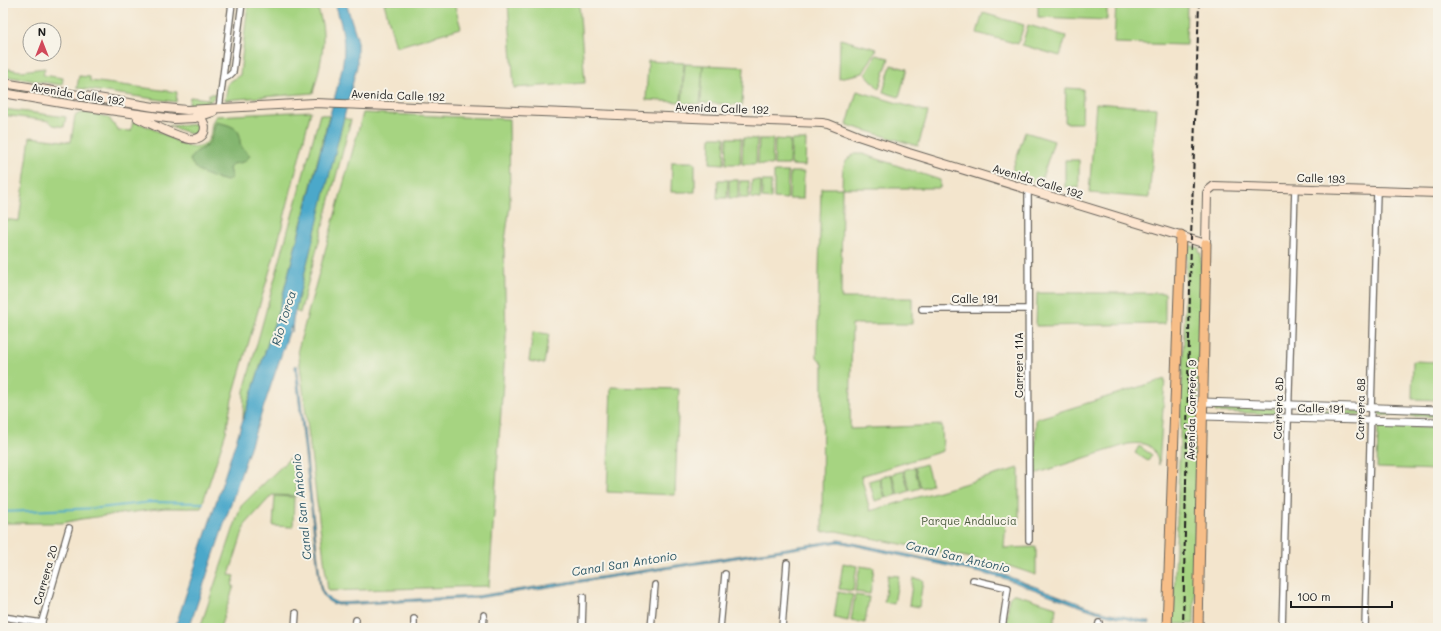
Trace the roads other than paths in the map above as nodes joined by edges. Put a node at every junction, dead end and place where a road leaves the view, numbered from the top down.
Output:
1 (232, 3) edge
2 (242, 3) edge
3 (223, 79) junction
4 (3, 83) edge
5 (3, 93) edge
6 (74, 94) junction
7 (73, 105) junction
8 (219, 109) junction
9 (187, 110) junction
10 (128, 114) junction
11 (200, 117) junction
12 (1294, 188) junction
13 (1028, 190) junction
14 (1376, 191) junction
15 (1207, 193) joint
16 (1438, 193) edge
17 (1181, 236) junction
18 (1206, 244) junction
19 (922, 309) dead end
20 (1028, 309) junction
21 (1203, 402) junction
22 (1288, 405) junction
23 (1370, 408) junction
24 (1438, 410) edge
25 (1202, 416) junction
26 (1288, 418) junction
27 (1370, 420) junction
28 (1438, 422) edge
29 (69, 528) dead end
30 (1028, 540) dead end
31 (787, 563) dead end
32 (725, 574) dead end
33 (973, 580) dead end
34 (655, 585) dead end
35 (584, 597) dead end
36 (296, 613) dead end
37 (484, 614) dead end
38 (3, 617) edge
39 (414, 619) dead end
40 (356, 620) dead end
41 (41, 626) edge
42 (295, 628) edge
43 (355, 628) edge
44 (414, 628) edge
45 (483, 628) edge
46 (582, 628) edge
47 (651, 628) edge
48 (720, 628) edge
49 (782, 628) edge
50 (1002, 628) edge
51 (1167, 628) edge
52 (1198, 628) edge
53 (1282, 628) edge
54 (1365, 628) edge

1 - 3 street
2 - 3 street
3 - 8 street
4 - 6 main road, Avenida Calle 192
5 - 7 main road, Avenida Calle 192
6 - 7 main road
6 - 9 main road, Avenida Calle 192
7 - 10 main road, Avenida Calle 192
8 - 9 main road, Avenida Calle 192
8 - 11 main road, Avenida Calle 192
8 - 13 main road, Avenida Calle 192
9 - 11 main road
10 - 11 main road, Avenida Calle 192
10 - 11 main road
12 - 14 main road, Calle 193
12 - 15 main road, Calle 193
12 - 22 street, Carrera 8D
13 - 17 main road, Avenida Calle 192
13 - 20 street, Carrera 11A
14 - 16 main road, Calle 193
14 - 23 street, Carrera 8B
15 - 18 main road, Avenida Carrera 9
17 - 18 main road, Avenida Calle 192
17 - 51 main road, Avenida Carrera 9
18 - 21 main road, Avenida Carrera 9
19 - 20 street, Calle 191
20 - 30 street, Carrera 11A
21 - 22 street, Calle 191
21 - 25 main road, Avenida Carrera 9
22 - 23 street, Calle 191
22 - 26 street, Carrera 8D
23 - 24 street, Calle 191
23 - 27 street, Carrera 8B
25 - 26 street, Calle 191
25 - 52 main road, Avenida Carrera 9
26 - 27 street, Calle 191
26 - 53 street, Carrera 8D
27 - 28 street, Calle 191
27 - 54 street, Carrera 8B
29 - 41 street, Carrera 20
31 - 49 street
32 - 48 street
33 - 50 street
34 - 47 street
35 - 46 street
36 - 42 street
37 - 45 street
38 - 41 street
39 - 44 street
40 - 43 street

